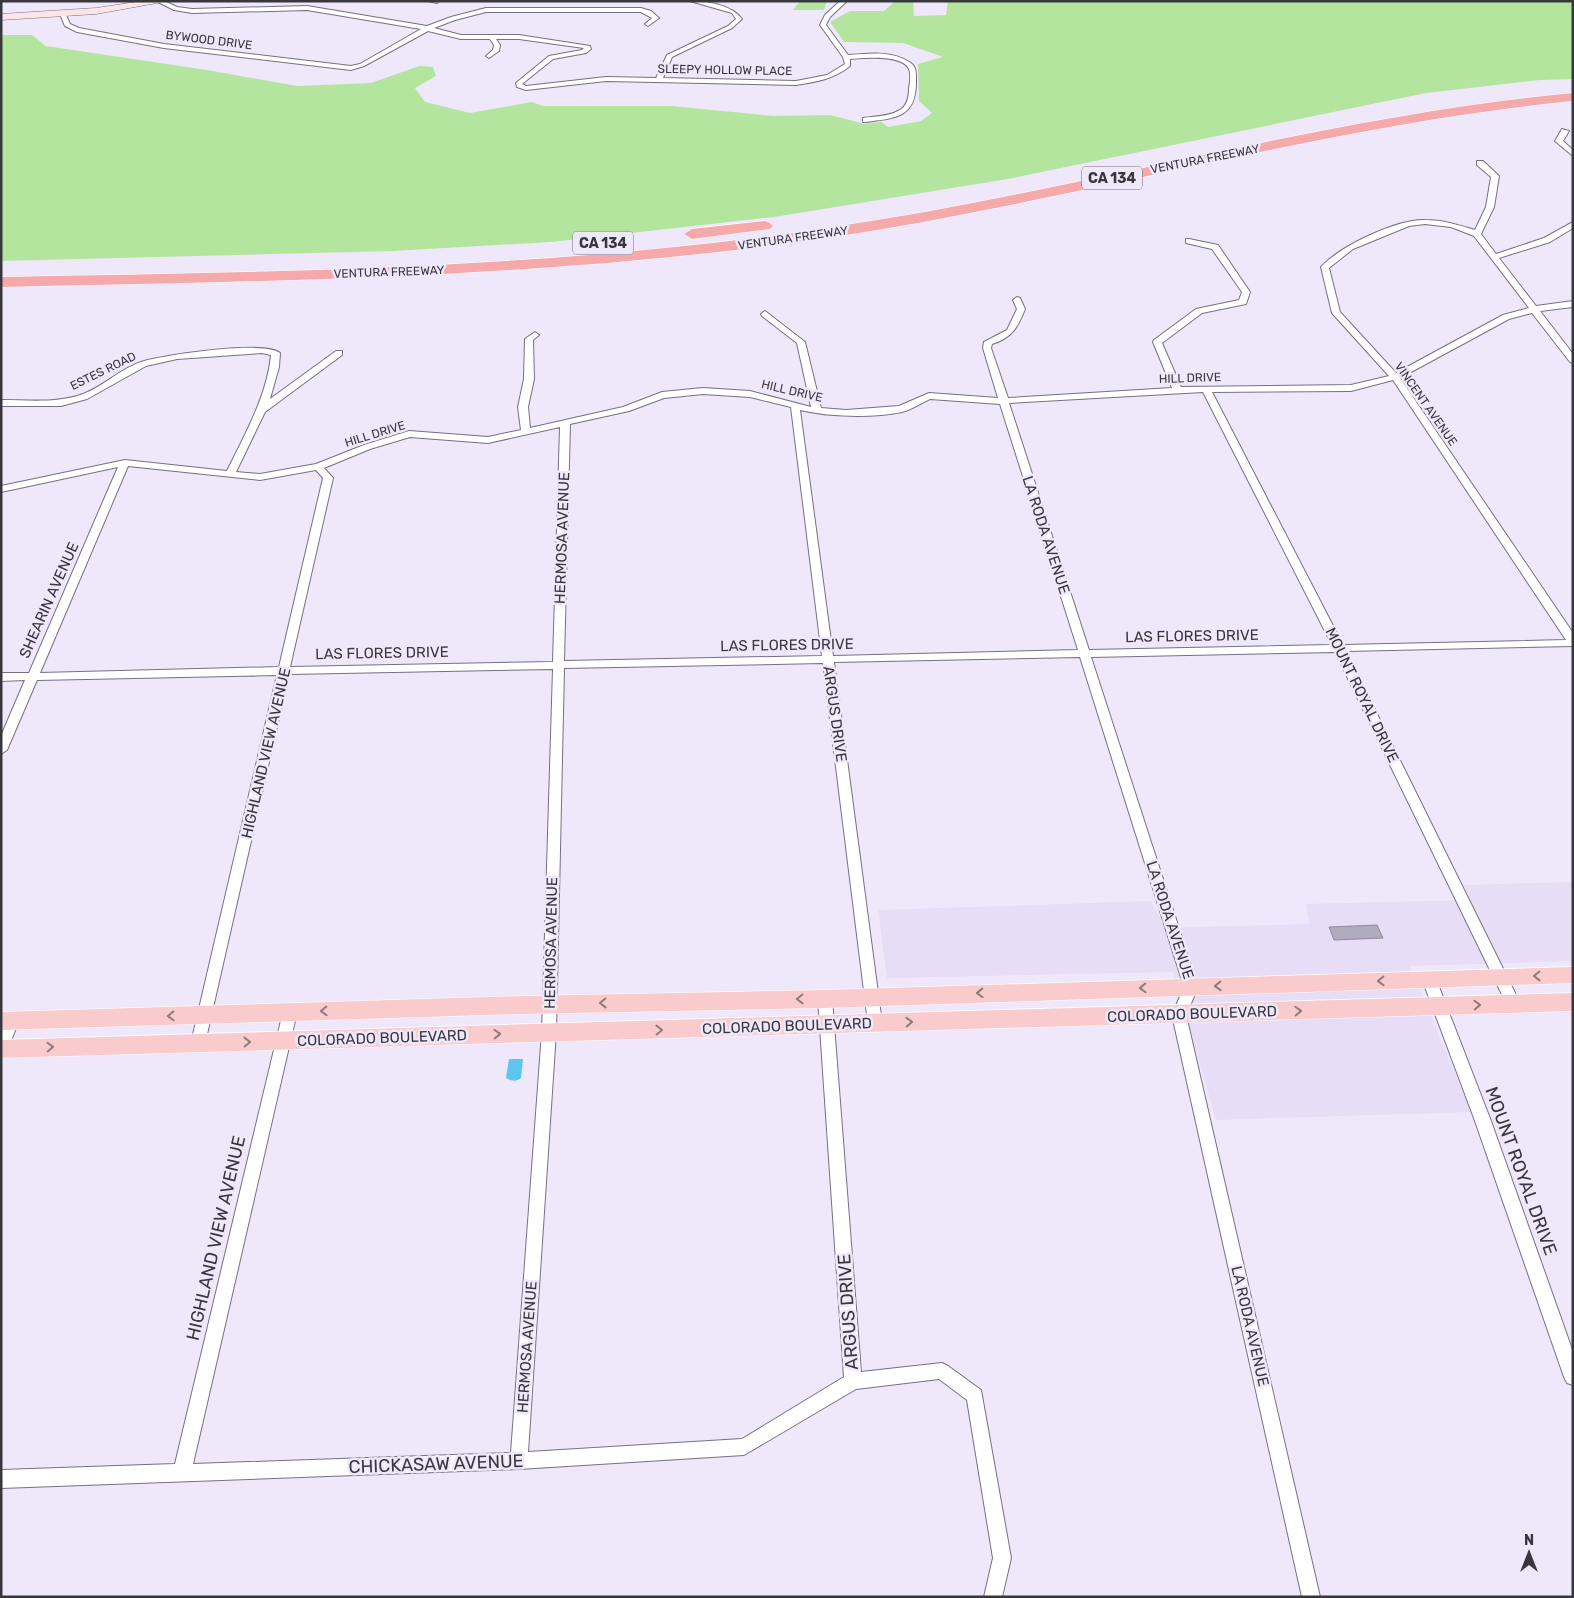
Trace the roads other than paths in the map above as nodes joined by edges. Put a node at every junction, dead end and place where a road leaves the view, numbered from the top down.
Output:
1 (430, 1) edge
2 (437, 1) edge
3 (692, 1) edge
4 (844, 1) edge
5 (162, 2) edge
6 (63, 14) junction
7 (1, 17) edge
8 (648, 24) dead end
9 (426, 28) junction
10 (492, 37) junction
11 (489, 56) dead end
12 (846, 57) junction
13 (659, 79) junction
14 (1573, 85) edge
15 (1516, 89) dead end
16 (1573, 93) edge
17 (1573, 97) edge
18 (866, 120) dead end
19 (1566, 131) dead end
20 (1573, 154) edge
21 (1149, 156) dead end
22 (1480, 163) dead end
23 (778, 224) dead end
24 (1573, 224) edge
25 (1477, 234) junction
26 (680, 236) dead end
27 (1189, 241) dead end
28 (574, 246) dead end
29 (651, 255) junction
30 (1494, 257) junction
31 (321, 259) dead end
32 (140, 264) dead end
33 (1, 267) edge
34 (1, 272) edge
35 (1, 282) edge
36 (1018, 300) dead end
37 (1573, 304) edge
38 (1533, 310) junction
39 (765, 314) dead end
40 (535, 335) dead end
41 (339, 353) dead end
42 (1573, 360) edge
43 (1395, 377) junction
44 (1178, 390) junction
45 (1206, 390) junction
46 (1004, 402) junction
47 (1, 403) edge
48 (795, 406) junction
49 (261, 410) junction
50 (817, 411) junction
51 (565, 423) junction
52 (526, 433) junction
53 (125, 463) junction
54 (318, 467) junction
55 (230, 474) junction
56 (1, 489) edge
57 (1573, 642) edge
58 (1339, 648) junction
59 (1084, 654) junction
60 (828, 659) junction
61 (558, 664) junction
62 (284, 670) junction
63 (32, 676) junction
64 (1, 677) edge
65 (1, 750) edge
66 (1573, 975) edge
67 (1500, 976) junction
68 (1429, 979) junction
69 (1191, 987) junction
70 (872, 996) junction
71 (825, 999) junction
72 (1573, 1002) edge
73 (549, 1004) junction
74 (1513, 1004) junction
75 (1441, 1006) junction
76 (290, 1012) junction
77 (205, 1015) junction
78 (1179, 1015) junction
79 (7, 1021) edge
80 (875, 1023) junction
81 (828, 1026) junction
82 (550, 1032) junction
83 (283, 1041) junction
84 (198, 1043) junction
85 (1, 1049) edge
86 (1573, 1377) edge
87 (853, 1381) junction
88 (518, 1461) junction
89 (182, 1474) junction
90 (1, 1479) edge
91 (993, 1597) edge
92 (1311, 1597) edge

1 - 2 street
3 - 13 street
4 - 12 street
5 - 6 street
5 - 9 street
6 - 7 street
6 - 9 street, BYWOOD DRIVE
8 - 9 street
9 - 10 street
10 - 11 street
10 - 13 street, SLEEPY HOLLOW PLACE
12 - 13 street, SLEEPY HOLLOW PLACE
12 - 18 street
14 - 15 highway
16 - 29 highway
17 - 29 highway, VENTURA FREEWAY / CA 134
19 - 20 street
21 - 34 highway, VENTURA FREEWAY / CA 134
22 - 25 street
23 - 26 highway, VENTURA FREEWAY
24 - 30 street
25 - 30 street
25 - 43 street, VINCENT AVENUE
27 - 44 street
28 - 31 highway, VENTURA FREEWAY / CA 134
29 - 35 highway, VENTURA FREEWAY / CA 134
30 - 38 street
32 - 33 highway
36 - 46 street, LA RODA AVENUE
37 - 38 street, HILL DRIVE
38 - 42 street
38 - 43 street, HILL DRIVE
39 - 50 street
40 - 52 street
41 - 49 street
43 - 45 street, HILL DRIVE
43 - 57 street, VINCENT AVENUE
44 - 45 street, HILL DRIVE
44 - 46 street, HILL DRIVE
45 - 58 street, MOUNT ROYAL DRIVE
46 - 50 street, HILL DRIVE
46 - 59 street, LA RODA AVENUE
47 - 49 street, ESTES ROAD
48 - 50 street, HILL DRIVE
48 - 51 street, HILL DRIVE
48 - 60 street, ARGUS DRIVE
49 - 55 street
51 - 52 street, HILL DRIVE
51 - 61 street, HERMOSA AVENUE
52 - 54 street, HILL DRIVE
53 - 55 street, HILL DRIVE
53 - 56 street, HILL DRIVE
53 - 63 street, SHEARIN AVENUE
54 - 55 street, HILL DRIVE
54 - 62 street, HIGHLAND VIEW AVENUE
57 - 58 street, LAS FLORES DRIVE
58 - 59 street, LAS FLORES DRIVE
58 - 67 street, MOUNT ROYAL DRIVE
59 - 60 street, LAS FLORES DRIVE
59 - 69 street, LA RODA AVENUE
60 - 61 street, LAS FLORES DRIVE
60 - 70 street, ARGUS DRIVE
61 - 62 street, LAS FLORES DRIVE
61 - 73 street, HERMOSA AVENUE
62 - 63 street, LAS FLORES DRIVE
62 - 77 street, HIGHLAND VIEW AVENUE
63 - 64 street, LAS FLORES DRIVE
63 - 65 street, SHEARIN AVENUE
66 -> 67 main road, COLORADO BOULEVARD
67 - 68 main road, COLORADO BOULEVARD
67 - 74 street, MOUNT ROYAL DRIVE
68 -> 69 main road, COLORADO BOULEVARD
68 - 75 street, MOUNT ROYAL DRIVE
69 -> 70 main road, COLORADO BOULEVARD
69 - 78 street, LA RODA AVENUE
70 - 71 main road, COLORADO BOULEVARD
70 - 80 street, ARGUS DRIVE
71 -> 73 main road, COLORADO BOULEVARD
71 - 81 street, ARGUS DRIVE
72 - 74 main road, COLORADO BOULEVARD
73 -> 76 main road, COLORADO BOULEVARD
73 - 82 street, HERMOSA AVENUE
75 -> 74 main road, COLORADO BOULEVARD
78 -> 75 main road, COLORADO BOULEVARD
75 - 86 street, MOUNT ROYAL DRIVE
76 - 77 main road, COLORADO BOULEVARD
76 - 83 street, HIGHLAND VIEW AVENUE
77 -> 79 main road, COLORADO BOULEVARD
77 - 84 street, HIGHLAND VIEW AVENUE
80 -> 78 main road, COLORADO BOULEVARD
78 - 92 street, LA RODA AVENUE
79 - 85 street
80 - 81 main road, COLORADO BOULEVARD
82 -> 81 main road, COLORADO BOULEVARD
81 - 87 street, ARGUS DRIVE
83 -> 82 main road, COLORADO BOULEVARD
82 - 88 street, HERMOSA AVENUE
84 -> 83 main road, COLORADO BOULEVARD
83 - 89 street, HIGHLAND VIEW AVENUE
85 -> 84 main road, COLORADO BOULEVARD
87 - 88 street, CHICKASAW AVENUE
87 - 91 street, ARGUS DRIVE
88 - 89 street, CHICKASAW AVENUE
89 - 90 street, CHICKASAW AVENUE

